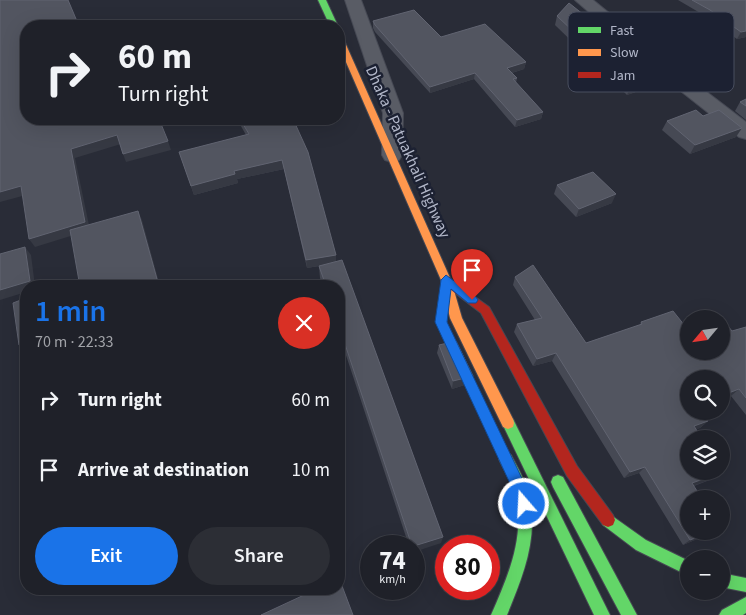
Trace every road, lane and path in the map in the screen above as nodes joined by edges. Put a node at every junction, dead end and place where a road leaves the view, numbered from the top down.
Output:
1 (322, 0) edge
2 (352, 0) edge
3 (583, 0) edge
4 (597, 12) edge
5 (331, 20) edge
6 (345, 51) edge
7 (694, 92) edge
8 (746, 132) edge
9 (392, 155) junction
10 (446, 280) junction
11 (442, 313) dead end
12 (471, 313) dead end
13 (500, 447) dead end
14 (551, 470) dead end
15 (680, 565) edge
16 (730, 582) edge
17 (746, 585) edge
18 (746, 605) edge
19 (499, 615) edge
20 (602, 615) edge
21 (629, 615) edge
22 (727, 615) edge

1 - 5 highway
2 - 9 street
3 - 4 street
6 - 9 highway, Dhaka - Patuakhali Highway
7 - 8 street
9 - 10 highway, Dhaka - Patuakhali Highway
10 - 11 highway
10 - 12 highway
10 - 15 highway
10 - 20 highway
13 - 19 highway
14 - 21 highway
16 - 17 highway
18 - 22 highway

